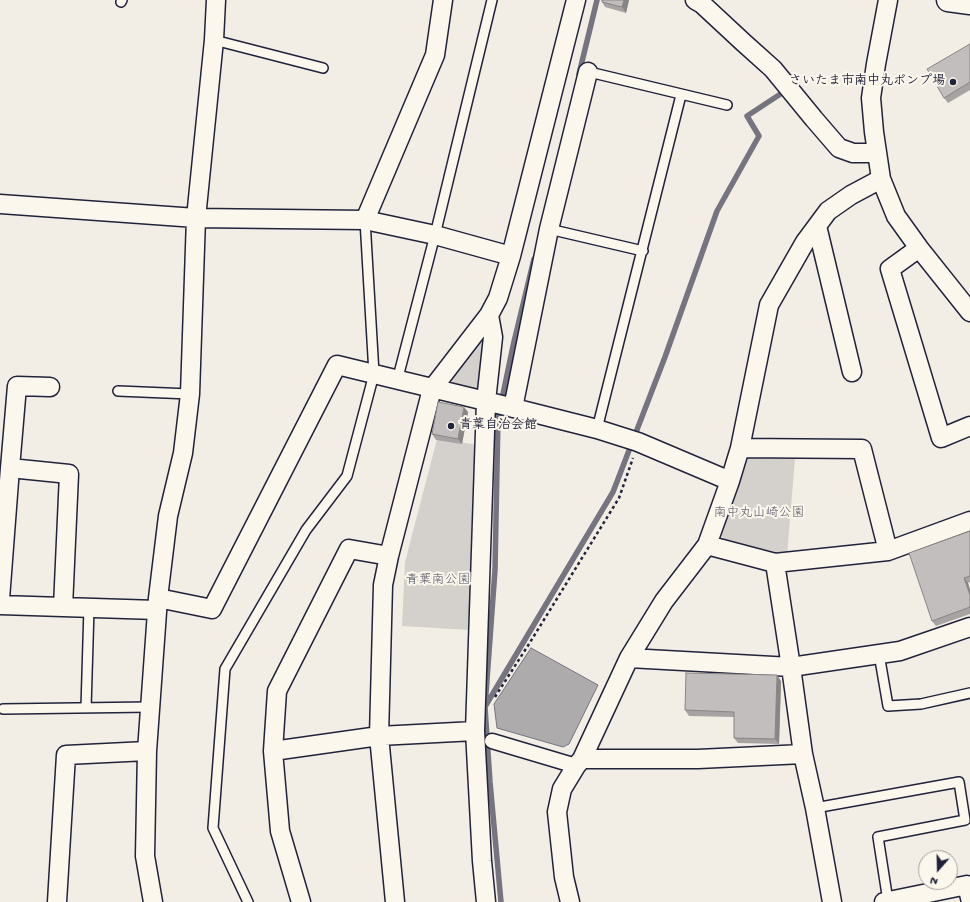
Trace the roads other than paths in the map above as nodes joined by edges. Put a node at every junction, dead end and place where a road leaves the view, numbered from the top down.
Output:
1 (216, 0) edge
2 (444, 0) edge
3 (492, 0) edge
4 (576, 0) edge
5 (695, 0) edge
6 (888, 0) edge
7 (948, 0) edge
8 (970, 3) edge
9 (214, 40) junction
10 (323, 68) dead end
11 (574, 68) junction
12 (681, 94) junction
13 (727, 105) dead end
14 (877, 153) junction
15 (881, 179) junction
16 (0, 204) edge
17 (196, 218) junction
18 (365, 220) junction
19 (817, 226) junction
20 (549, 229) junction
21 (434, 235) junction
22 (919, 248) junction
23 (642, 251) junction
24 (511, 256) junction
25 (970, 312) edge
26 (489, 315) junction
27 (852, 372) dead end
28 (374, 374) junction
29 (397, 381) junction
30 (50, 387) dead end
31 (432, 389) junction
32 (118, 391) dead end
33 (190, 394) junction
34 (499, 405) junction
35 (970, 426) edge
36 (597, 429) junction
37 (740, 448) junction
38 (10, 468) junction
39 (730, 481) junction
40 (970, 521) edge
41 (707, 545) junction
42 (888, 551) junction
43 (389, 556) junction
44 (775, 564) junction
45 (0, 600) edge
46 (157, 604) junction
47 (0, 605) edge
48 (63, 607) junction
49 (89, 608) junction
50 (968, 633) edge
51 (879, 654) junction
52 (629, 658) junction
53 (791, 667) junction
54 (970, 693) edge
55 (150, 707) junction
56 (86, 708) junction
57 (3, 709) dead end
58 (475, 731) junction
59 (380, 736) junction
60 (492, 741) dead end
61 (147, 751) junction
62 (273, 751) junction
63 (803, 754) junction
64 (579, 762) junction
65 (816, 808) junction
66 (970, 898) edge
67 (57, 902) edge
68 (153, 902) edge
69 (248, 902) edge
70 (301, 902) edge
71 (395, 902) edge
72 (486, 902) edge
73 (570, 902) edge
74 (832, 902) edge
75 (886, 902) edge

1 - 9 street
2 - 18 street
3 - 21 lane
4 - 11 street
5 - 14 street
6 - 14 street
7 - 8 street
9 - 10 lane
9 - 17 street
11 - 12 lane
11 - 20 street
11 - 24 street
12 - 13 lane
12 - 23 lane
14 - 15 street
15 - 19 street
15 - 22 street
16 - 17 street
17 - 18 street
17 - 33 street
18 - 21 street
18 - 28 lane
19 - 27 street
19 - 37 street
20 - 23 lane
20 - 34 street
21 - 24 street
21 - 29 lane
22 - 25 street
22 - 35 street
23 - 36 lane
24 - 26 street
26 - 31 street
26 - 34 street
28 - 29 street
28 - 46 street
28 - 69 lane
29 - 31 street
30 - 38 street
31 - 34 street
31 - 43 street
32 - 33 lane
33 - 46 street
34 - 36 street
34 - 58 street
36 - 39 street
37 - 39 street
37 - 42 street
38 - 45 street
38 - 48 street
39 - 41 street
40 - 42 street
41 - 44 street
41 - 52 street
42 - 44 street
43 - 59 street
43 - 62 street
44 - 53 street
46 - 49 street
46 - 55 street
47 - 48 street
48 - 49 street
49 - 56 lane
50 - 51 street
51 - 53 street
51 - 54 lane
52 - 53 street
52 - 64 street
53 - 63 street
55 - 56 lane
55 - 61 street
56 - 57 lane
58 - 59 street
58 - 72 street
59 - 62 street
59 - 71 street
60 - 64 street
61 - 67 street
61 - 68 street
62 - 70 street
63 - 64 street
63 - 65 street
64 - 73 street
65 - 74 street
65 - 75 lane
66 - 75 street

